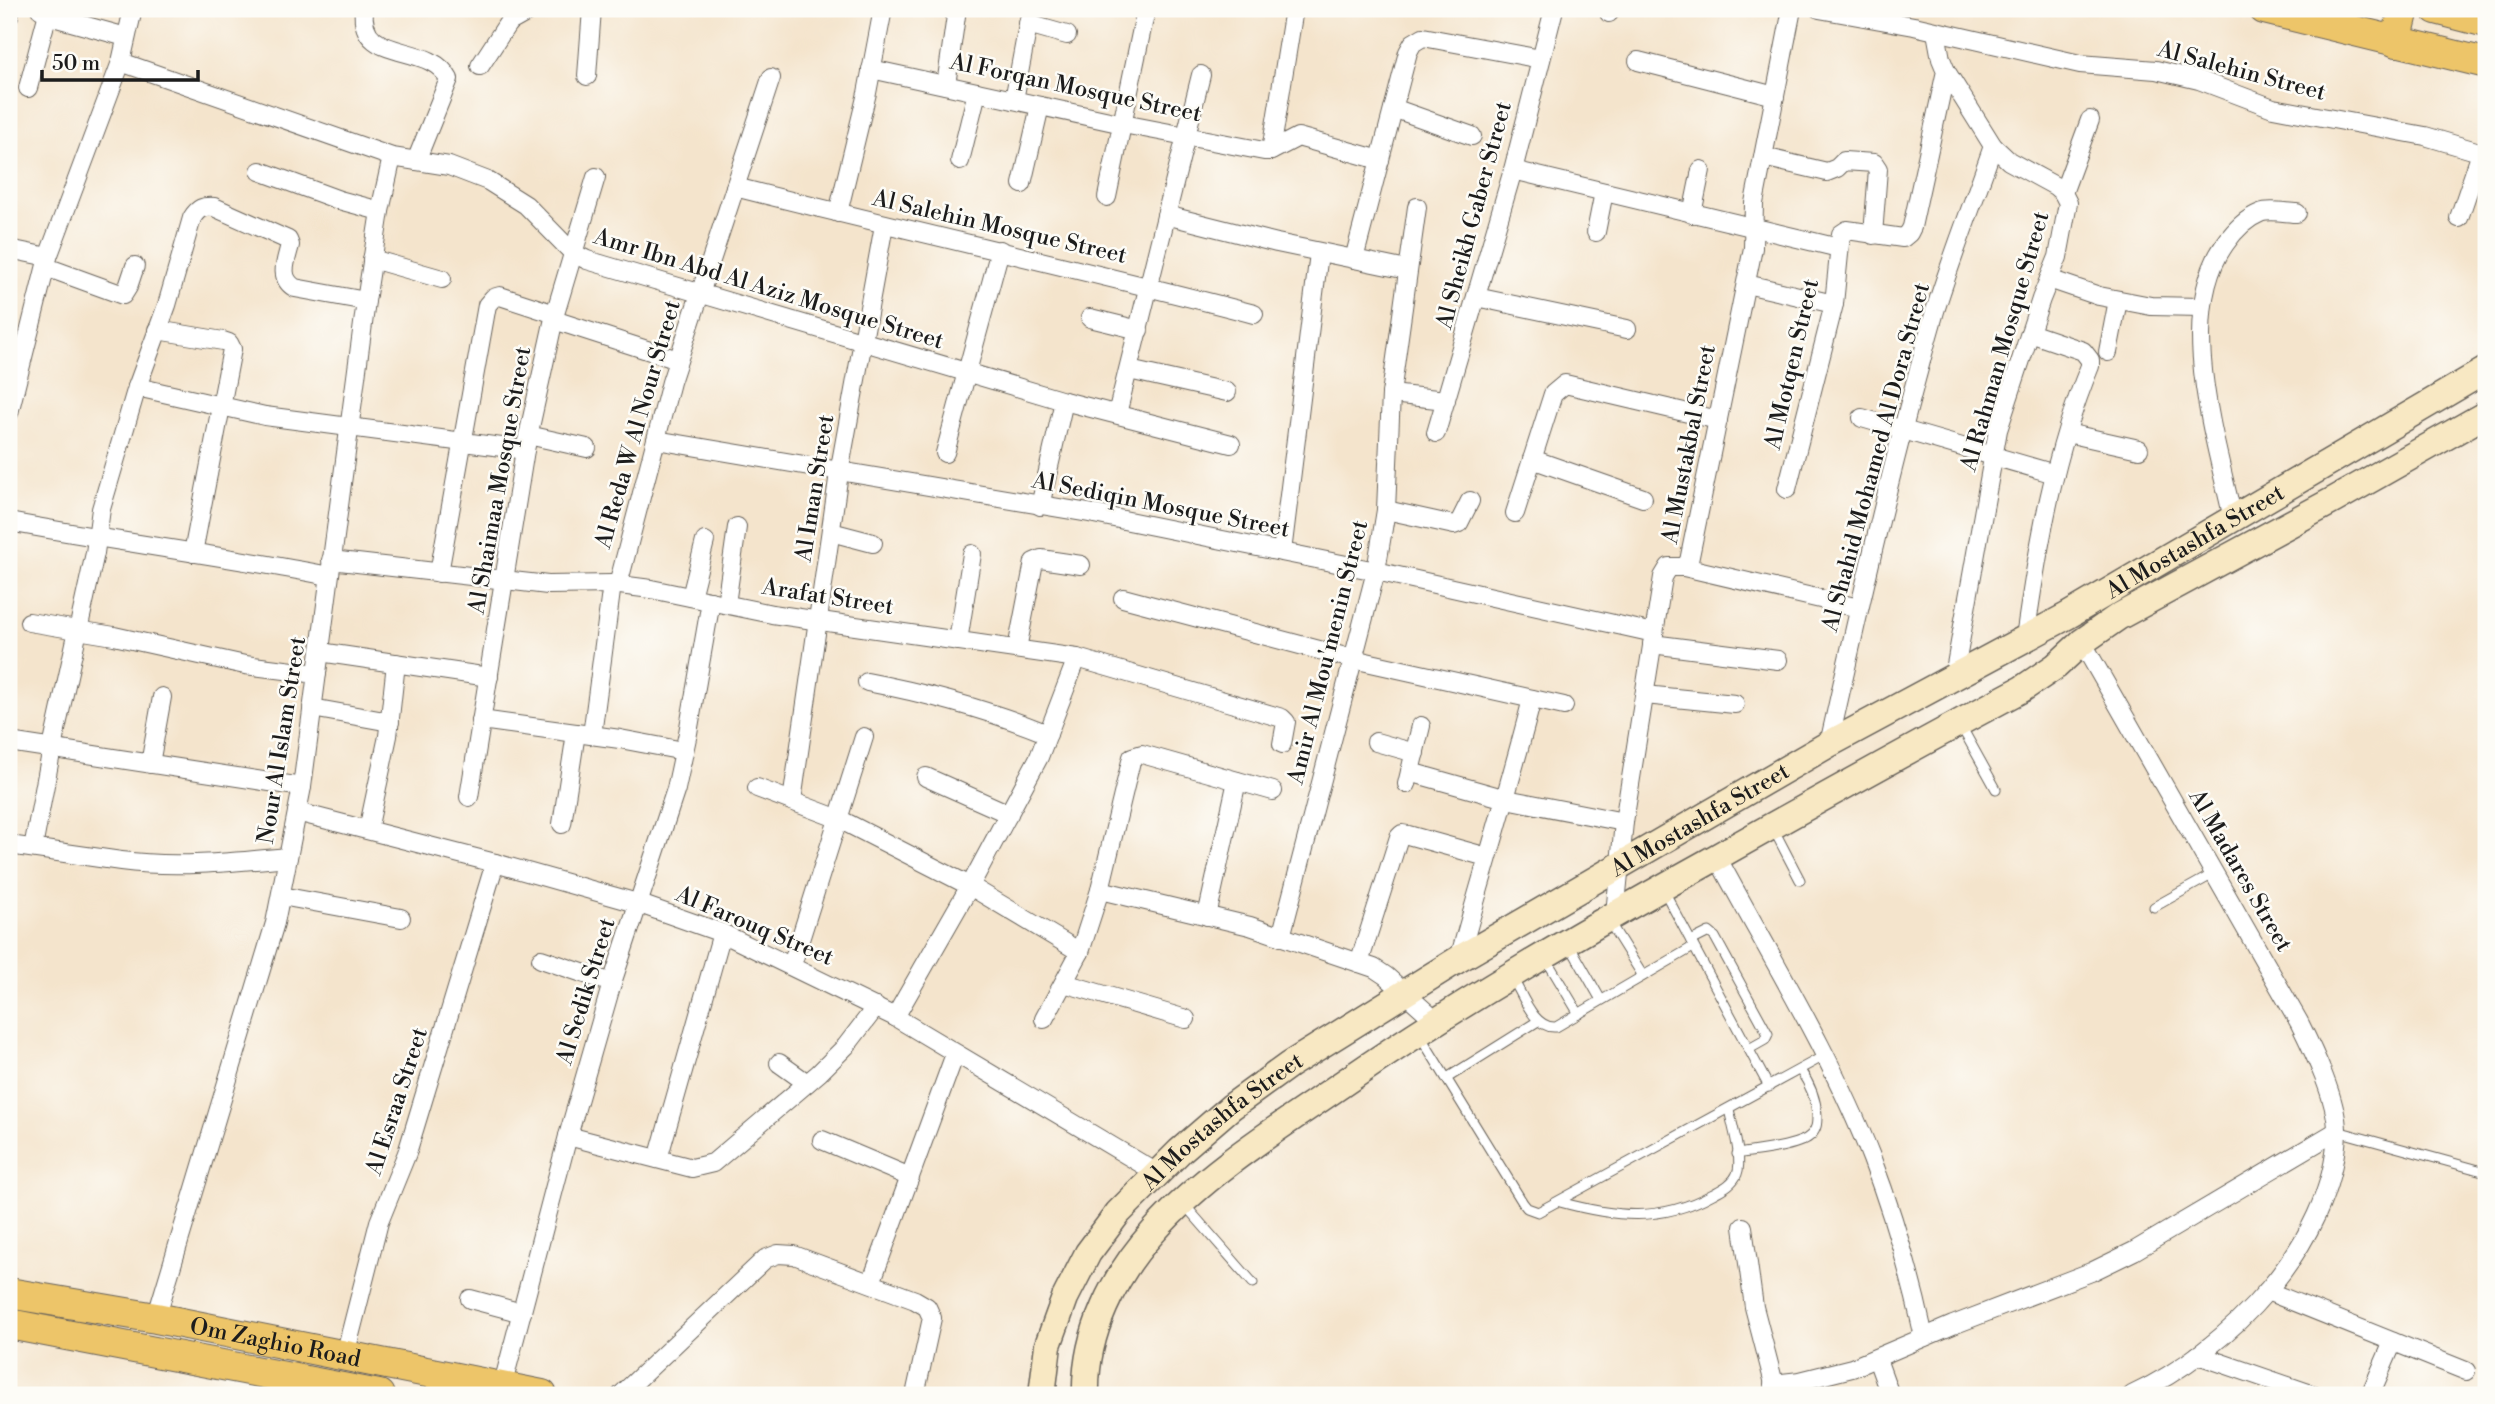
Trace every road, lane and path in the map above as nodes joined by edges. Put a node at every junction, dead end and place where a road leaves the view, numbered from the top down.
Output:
1 (10, 9) edge
2 (133, 9) edge
3 (533, 9) edge
4 (592, 9) edge
5 (883, 9) edge
6 (957, 9) edge
7 (1146, 9) edge
8 (1294, 9) edge
9 (1554, 9) edge
10 (1791, 9) edge
11 (1819, 9) edge
12 (2264, 9) edge
13 (2404, 9) edge
14 (2435, 9) edge
15 (361, 10) edge
16 (44, 11) edge
17 (2300, 13) edge
18 (9, 16) edge
19 (1030, 16) edge
20 (1915, 18) edge
21 (2486, 22) edge
22 (1936, 32) junction
23 (1067, 35) dead end
24 (126, 37) junction
25 (2396, 41) junction
26 (1541, 59) junction
27 (1638, 61) dead end
28 (121, 62) junction
29 (2486, 63) edge
30 (480, 66) dead end
31 (871, 69) junction
32 (1946, 71) junction
33 (1201, 75) dead end
34 (587, 76) dead end
35 (771, 78) dead end
36 (946, 85) junction
37 (29, 88) dead end
38 (977, 92) junction
39 (1775, 96) junction
40 (1014, 100) junction
41 (1040, 106) junction
42 (1393, 108) junction
43 (2090, 120) dead end
44 (1123, 124) junction
45 (1186, 136) junction
46 (1472, 136) dead end
47 (1993, 146) junction
48 (1271, 151) junction
49 (2484, 154) edge
50 (393, 157) junction
51 (1763, 157) junction
52 (1380, 160) junction
53 (416, 161) junction
54 (960, 161) dead end
55 (1513, 170) junction
56 (1701, 170) dead end
57 (260, 172) dead end
58 (596, 177) dead end
59 (1022, 184) dead end
60 (735, 187) junction
61 (1604, 192) junction
62 (2063, 193) junction
63 (1107, 197) dead end
64 (1417, 207) dead end
65 (380, 211) junction
66 (2297, 213) dead end
67 (838, 214) junction
68 (1692, 214) junction
69 (1166, 215) junction
70 (2459, 218) dead end
71 (884, 225) junction
72 (1753, 226) junction
73 (1596, 232) dead end
74 (1873, 235) junction
75 (1839, 248) junction
76 (9, 249) edge
77 (1000, 250) junction
78 (573, 253) junction
79 (1319, 253) junction
80 (372, 259) junction
81 (1354, 259) junction
82 (47, 262) junction
83 (135, 266) dead end
84 (1407, 270) junction
85 (442, 279) dead end
86 (2049, 279) junction
87 (1746, 284) junction
88 (1149, 286) junction
89 (700, 293) junction
90 (1476, 297) junction
91 (2118, 300) junction
92 (366, 301) junction
93 (1834, 304) junction
94 (2202, 307) junction
95 (1254, 314) dead end
96 (555, 317) junction
97 (1090, 318) dead end
98 (158, 330) junction
99 (1139, 330) junction
100 (1627, 330) dead end
101 (2030, 333) junction
102 (861, 342) junction
103 (2108, 352) dead end
104 (678, 360) junction
105 (1129, 370) junction
106 (2486, 370) edge
107 (967, 373) junction
108 (137, 387) junction
109 (1227, 392) dead end
110 (1391, 394) junction
111 (1446, 400) junction
112 (1064, 401) junction
113 (222, 407) junction
114 (9, 413) edge
115 (1117, 414) junction
116 (2486, 414) edge
117 (1862, 418) dead end
118 (1718, 420) junction
119 (349, 428) junction
120 (1902, 430) junction
121 (1436, 433) dead end
122 (2067, 433) junction
123 (656, 440) junction
124 (462, 441) junction
125 (527, 443) junction
126 (1231, 444) dead end
127 (587, 448) dead end
128 (2139, 449) dead end
129 (945, 453) dead end
130 (1992, 455) junction
131 (1532, 459) junction
132 (2316, 469) junction
133 (839, 473) junction
134 (2055, 474) junction
135 (1787, 489) dead end
136 (1643, 498) dead end
137 (2334, 500) junction
138 (1470, 501) dead end
139 (1040, 506) junction
140 (1386, 510) junction
141 (1515, 513) dead end
142 (2232, 519) junction
143 (9, 522) edge
144 (737, 527) dead end
145 (831, 532) junction
146 (97, 538) junction
147 (705, 541) dead end
148 (873, 542) dead end
149 (1282, 552) junction
150 (193, 553) junction
151 (972, 554) dead end
152 (1082, 565) dead end
153 (1684, 567) junction
154 (330, 568) junction
155 (1376, 571) junction
156 (439, 573) junction
157 (504, 580) junction
158 (615, 585) junction
159 (691, 597) junction
160 (1123, 598) dead end
161 (718, 602) junction
162 (1859, 608) junction
163 (818, 620) junction
164 (29, 622) dead end
165 (78, 631) junction
166 (1653, 638) junction
167 (2025, 638) junction
168 (958, 640) junction
169 (2082, 642) junction
170 (1017, 649) junction
171 (320, 652) junction
172 (1077, 658) junction
173 (1353, 659) junction
174 (1778, 660) dead end
175 (396, 663) junction
176 (317, 674) junction
177 (1954, 676) junction
178 (489, 677) junction
179 (867, 682) dead end
180 (1644, 695) junction
181 (163, 697) dead end
182 (1532, 699) junction
183 (1906, 702) junction
184 (1735, 704) dead end
185 (1564, 706) dead end
186 (312, 708) junction
187 (481, 720) junction
188 (390, 722) junction
189 (1959, 723) junction
190 (1421, 726) dead end
191 (584, 734) junction
192 (1048, 734) junction
193 (864, 737) dead end
194 (1927, 741) junction
195 (9, 742) edge
196 (1376, 742) dead end
197 (1282, 744) dead end
198 (1829, 744) junction
199 (52, 748) junction
200 (684, 751) junction
201 (1415, 753) junction
202 (150, 764) junction
203 (926, 777) dead end
204 (1237, 780) junction
205 (302, 787) junction
206 (757, 788) dead end
207 (1996, 789) dead end
208 (1273, 791) dead end
209 (469, 797) dead end
210 (1506, 799) junction
211 (792, 801) junction
212 (297, 812) junction
213 (1009, 814) junction
214 (839, 819) junction
215 (1624, 822) junction
216 (562, 824) dead end
217 (1772, 826) junction
218 (368, 830) junction
219 (9, 845) edge
220 (33, 848) junction
221 (288, 857) junction
222 (1487, 857) junction
223 (1717, 857) junction
224 (495, 863) junction
225 (1621, 865) junction
226 (2215, 873) junction
227 (1800, 880) dead end
228 (970, 886) junction
229 (1662, 888) junction
230 (1100, 890) junction
231 (281, 896) junction
232 (637, 903) junction
233 (2154, 907) dead end
234 (1207, 916) junction
235 (1611, 916) junction
236 (401, 918) dead end
237 (722, 933) junction
238 (1281, 937) junction
239 (1567, 941) junction
240 (1692, 944) junction
241 (1080, 952) junction
242 (1543, 954) junction
243 (541, 959) dead end
244 (1460, 959) junction
245 (1359, 963) junction
246 (792, 965) junction
247 (1510, 974) junction
248 (1643, 976) junction
249 (1064, 983) junction
250 (612, 984) junction
251 (1404, 994) junction
252 (1601, 1000) junction
253 (876, 1007) junction
254 (1578, 1014) junction
255 (895, 1017) junction
256 (1044, 1019) dead end
257 (1185, 1019) dead end
258 (1538, 1021) junction
259 (1427, 1027) junction
260 (1749, 1049) junction
261 (955, 1054) junction
262 (1824, 1056) junction
263 (779, 1063) dead end
264 (1800, 1070) junction
265 (1447, 1078) junction
266 (807, 1083) junction
267 (1769, 1087) junction
268 (1729, 1109) junction
269 (2337, 1131) junction
270 (568, 1136) junction
271 (822, 1140) dead end
272 (1737, 1154) junction
273 (658, 1159) junction
274 (2486, 1172) edge
275 (1157, 1173) junction
276 (909, 1178) junction
277 (1181, 1202) junction
278 (1559, 1202) junction
279 (1743, 1227) dead end
280 (870, 1283) junction
281 (1253, 1283) dead end
282 (2267, 1291) junction
283 (9, 1293) edge
284 (470, 1298) dead end
285 (522, 1313) junction
286 (156, 1318) junction
287 (9, 1324) edge
288 (1924, 1337) junction
289 (2393, 1342) junction
290 (345, 1355) junction
291 (2198, 1355) junction
292 (1877, 1359) junction
293 (2466, 1371) dead end
294 (1775, 1390) edge
295 (500, 1392) edge
296 (379, 1395) edge
297 (542, 1395) edge
298 (621, 1395) edge
299 (915, 1395) edge
300 (1042, 1395) edge
301 (1086, 1395) edge
302 (1890, 1395) edge
303 (2132, 1395) edge
304 (2314, 1395) edge
305 (2370, 1395) edge

1 - 18 street
2 - 24 street
3 - 30 street
4 - 34 street
5 - 31 street
6 - 36 street
7 - 44 street
8 - 48 street
9 - 26 street, Al Sheikh Gaber Street
10 - 39 street, Al Mustakbal Street
11 - 20 street, Al Salehin Street
12 - 17 main road
13 - 25 main road
14 - 21 main road
15 - 53 street
16 - 24 street
16 - 37 street
17 - 25 main road
19 - 23 street
19 - 40 street
20 - 22 street, Al Salehin Street
22 - 32 street
22 - 49 street, Al Salehin Street
24 - 28 street
25 - 29 main road
26 - 42 street
26 - 55 street, Al Sheikh Gaber Street
27 - 39 street
28 - 50 street, Amr Ibn Abd Al Aziz Mosque Street
28 - 82 street
31 - 36 street, Al Forqan Mosque Street
31 - 67 street
32 - 47 street, Al Rahman Mosque Street
32 - 74 street
33 - 45 street
35 - 60 street, Al Reda W Al Nour Street
36 - 38 street, Al Forqan Mosque Street
38 - 40 street, Al Forqan Mosque Street
38 - 54 street
39 - 51 street, Al Mustakbal Street
40 - 41 street, Al Forqan Mosque Street
41 - 44 street, Al Forqan Mosque Street
41 - 59 street
42 - 46 street
42 - 52 street
43 - 62 street
44 - 45 street, Al Forqan Mosque Street
44 - 63 street
45 - 48 street, Al Forqan Mosque Street
45 - 69 street
47 - 62 street, Al Rahman Mosque Street
47 - 120 street, Al Shahid Mohamed Al Dora Street
48 - 52 street
49 - 70 street
50 - 53 street, Amr Ibn Abd Al Aziz Mosque Street
50 - 65 street, Nour Al Islam Street
51 - 72 street, Al Mustakbal Street
51 - 74 street
52 - 81 street
53 - 78 street, Amr Ibn Abd Al Aziz Mosque Street
55 - 61 street
55 - 90 street, Al Sheikh Gaber Street
56 - 68 street
57 - 65 street
58 - 78 street, Al Shaimaa Mosque Street
60 - 67 street, Al Salehin Mosque Street
60 - 89 street, Al Reda W Al Nour Street
61 - 68 street
61 - 73 street
62 - 86 street, Al Rahman Mosque Street
64 - 84 street, Amir Al Mou'menin Street
65 - 80 street, Nour Al Islam Street
66 - 94 street
67 - 71 street, Al Salehin Mosque Street
68 - 72 street
69 - 79 street
69 - 88 street
71 - 77 street, Al Salehin Mosque Street
71 - 102 street, Al Iman Street
72 - 75 street
72 - 87 street, Al Mustakbal Street
74 - 75 street
75 - 93 street, Al Motqen Street
76 - 82 street
77 - 88 street, Al Salehin Mosque Street
77 - 107 street
78 - 89 street, Amr Ibn Abd Al Aziz Mosque Street
78 - 96 street, Al Shaimaa Mosque Street
79 - 81 street
79 - 149 street
80 - 85 street
80 - 92 street, Nour Al Islam Street
81 - 84 street
82 - 83 street
82 - 114 street
84 - 110 street, Amir Al Mou'menin Street
86 - 91 street
86 - 101 street, Al Rahman Mosque Street
87 - 93 street
87 - 118 street, Al Mustakbal Street
88 - 95 street, Al Salehin Mosque Street
88 - 99 street
89 - 102 street, Amr Ibn Abd Al Aziz Mosque Street
89 - 104 street, Al Reda W Al Nour Street
90 - 100 street
90 - 111 street, Al Sheikh Gaber Street
91 - 94 street
91 - 103 street
92 - 98 street
92 - 119 street, Nour Al Islam Street
93 - 135 street, Al Motqen Street
94 - 142 street
96 - 104 street
96 - 124 street
96 - 125 street, Al Shaimaa Mosque Street
97 - 99 street
98 - 108 street
98 - 113 street
99 - 105 street
101 - 122 street
101 - 130 street, Al Rahman Mosque Street
102 - 107 street, Amr Ibn Abd Al Aziz Mosque Street
102 - 133 street, Al Iman Street
104 - 123 street, Al Reda W Al Nour Street
105 - 109 street
105 - 115 street
106 - 132 street, Al Mostashfa Street
107 - 112 street, Amr Ibn Abd Al Aziz Mosque Street
107 - 129 street
108 - 113 street
108 - 146 street
110 - 111 street
110 - 140 street, Amir Al Mou'menin Street
111 - 121 street, Al Sheikh Gaber Street
112 - 115 street, Amr Ibn Abd Al Aziz Mosque Street
112 - 139 street
113 - 119 street
113 - 150 street
115 - 126 street, Amr Ibn Abd Al Aziz Mosque Street
116 - 137 street, Al Mostashfa Street
117 - 120 street
118 - 131 street
118 - 153 street, Al Mustakbal Street
119 - 124 street
119 - 154 street, Nour Al Islam Street
120 - 130 street
120 - 162 street, Al Shahid Mohamed Al Dora Street
122 - 128 street
122 - 134 street
123 - 133 street, Al Sediqin Mosque Street
123 - 158 street, Al Reda W Al Nour Street
124 - 125 street
124 - 156 street
125 - 127 street
125 - 157 street, Al Shaimaa Mosque Street
130 - 134 street
130 - 177 street, Al Rahman Mosque Street
131 - 136 street
131 - 141 street
132 - 137 street
132 - 142 street, Al Mostashfa Street
133 - 139 street, Al Sediqin Mosque Street
133 - 145 street, Al Iman Street
134 - 167 street
137 - 169 street, Al Mostashfa Street
138 - 140 street
139 - 149 street, Al Sediqin Mosque Street
140 - 155 street, Amir Al Mou'menin Street
142 - 167 street, Al Mostashfa Street
143 - 146 street, Arafat Street
144 - 161 street, Al Sedik Street
145 - 148 street
145 - 163 street, Al Iman Street
146 - 150 street, Arafat Street
146 - 165 street
147 - 159 street
149 - 155 street, Al Sediqin Mosque Street
150 - 154 street, Arafat Street
151 - 168 street
152 - 170 street
153 - 162 street
153 - 166 street, Al Mustakbal Street
154 - 156 street, Arafat Street
154 - 171 street, Nour Al Islam Street
155 - 166 street, Al Sediqin Mosque Street
155 - 173 street, Amir Al Mou'menin Street
156 - 157 street, Arafat Street
157 - 158 street, Arafat Street
157 - 178 street, Al Shaimaa Mosque Street
158 - 159 street, Arafat Street
158 - 191 street, Al Reda W Al Nour Street
159 - 161 street, Arafat Street
160 - 173 street
161 - 163 street, Arafat Street
161 - 200 street, Al Sedik Street
162 - 198 street, Al Shahid Mohamed Al Dora Street
163 - 168 street, Arafat Street
163 - 211 street, Al Iman Street
164 - 165 street
165 - 176 street
165 - 199 street
166 - 174 street, Al Sediqin Mosque Street
166 - 180 street, Al Mustakbal Street
167 - 177 street, Al Mostashfa Street
168 - 170 street, Arafat Street
169 - 189 street, Al Mostashfa Street
169 - 226 street, Al Madares Street
170 - 172 street, Arafat Street
171 - 175 street
171 - 176 street, Nour Al Islam Street
172 - 192 street
172 - 197 street, Arafat Street
173 - 182 street
173 - 238 street, Amir Al Mou'menin Street
175 - 178 street
175 - 188 street
176 - 186 street, Nour Al Islam Street
177 - 183 street, Al Mostashfa Street
178 - 187 street, Al Shaimaa Mosque Street
179 - 192 street
180 - 184 street
180 - 215 street, Al Mustakbal Street
181 - 202 street
182 - 185 street
182 - 210 street
183 - 194 street
183 - 198 street, Al Mostashfa Street
186 - 188 street
186 - 205 street, Nour Al Islam Street
187 - 191 street
187 - 209 street, Al Shaimaa Mosque Street
188 - 218 street
189 - 194 street, Al Mostashfa Street
189 - 207 lane
190 - 201 street
191 - 200 street
191 - 216 street, Al Reda W Al Nour Street
192 - 213 street
193 - 214 street
194 - 217 street, Al Mostashfa Street
195 - 199 street
196 - 201 street
198 - 225 street, Al Mostashfa Street
199 - 202 street
199 - 220 street
200 - 232 street, Al Sedik Street
201 - 210 street
202 - 205 street
203 - 213 street
204 - 208 street
204 - 230 street
204 - 234 street
205 - 212 street, Nour Al Islam Street
206 - 211 street
210 - 215 street
210 - 222 street
211 - 214 street
212 - 218 street, Al Farouq Street
212 - 221 street, Nour Al Islam Street
213 - 228 street
214 - 228 street
214 - 246 street
215 - 225 street, Al Mustakbal Street
217 - 223 street, Al Mostashfa Street
217 - 227 lane
218 - 224 street, Al Farouq Street
219 - 220 street
220 - 221 street
221 - 231 street, Nour Al Islam Street
222 - 244 street
222 - 245 street
223 - 229 street, Al Mostashfa Street
223 - 262 street, Al Mostashfa Street
224 - 232 street, Al Farouq Street
224 - 290 street, Al Esraa Street
225 - 235 street, Al Mustakbal Street
225 - 244 street, Al Mostashfa Street
226 - 233 lane
226 - 269 street, Al Madares Street
228 - 241 street
228 - 255 street
229 - 235 street, Al Mostashfa Street
229 - 240 lane
230 - 234 street
230 - 241 street
231 - 236 street
231 - 286 street, Nour Al Islam Street
232 - 237 street, Al Farouq Street
232 - 250 street, Al Sedik Street
234 - 238 street
235 - 239 street, Al Mostashfa Street
235 - 248 lane
237 - 246 street, Al Farouq Street
237 - 273 street
238 - 245 street
239 - 242 street, Al Mostashfa Street
239 - 252 lane
240 - 248 lane
240 - 260 lane
240 - 260 lane
241 - 249 street
242 - 247 street, Al Mostashfa Street
242 - 254 lane
243 - 250 street
244 - 251 street, Al Mostashfa Street
245 - 251 street
246 - 253 street, Al Farouq Street
247 - 258 lane
247 - 259 street, Al Mostashfa Street
248 - 252 lane
249 - 256 street
249 - 257 street
250 - 270 street, Al Sedik Street
251 - 259 street
251 - 275 street, Al Mostashfa Street
252 - 254 lane
253 - 255 street, Al Farouq Street
253 - 266 street
254 - 258 lane
255 - 261 street, Al Farouq Street
258 - 265 lane
259 - 265 lane
259 - 277 street, Al Mostashfa Street
260 - 267 lane
261 - 275 street, Al Farouq Street
261 - 276 street
262 - 264 lane
262 - 288 street, Al Mostashfa Street
263 - 266 street
264 - 267 lane
264 - 272 lane
265 - 278 lane
266 - 273 street
267 - 268 lane
268 - 272 lane
268 - 278 lane
269 - 274 lane
269 - 282 street
269 - 288 street
270 - 273 street
270 - 285 street, Al Sedik Street
271 - 276 street
272 - 278 lane
275 - 300 street, Al Mostashfa Street
276 - 280 street
277 - 281 lane
277 - 301 street, Al Mostashfa Street
279 - 294 street
280 - 298 street
280 - 299 street
282 - 289 street
282 - 291 street
283 - 286 main road, Om Zaghio Road
284 - 285 street
285 - 295 street, Al Sedik Street
286 - 290 main road, Om Zaghio Road
287 - 296 main road, Om Zaghio Road
288 - 292 street
289 - 293 street
289 - 305 street
290 - 295 main road, Om Zaghio Road
291 - 303 street
291 - 304 street
292 - 294 street
292 - 302 street
295 - 297 main road, Om Zaghio Road

